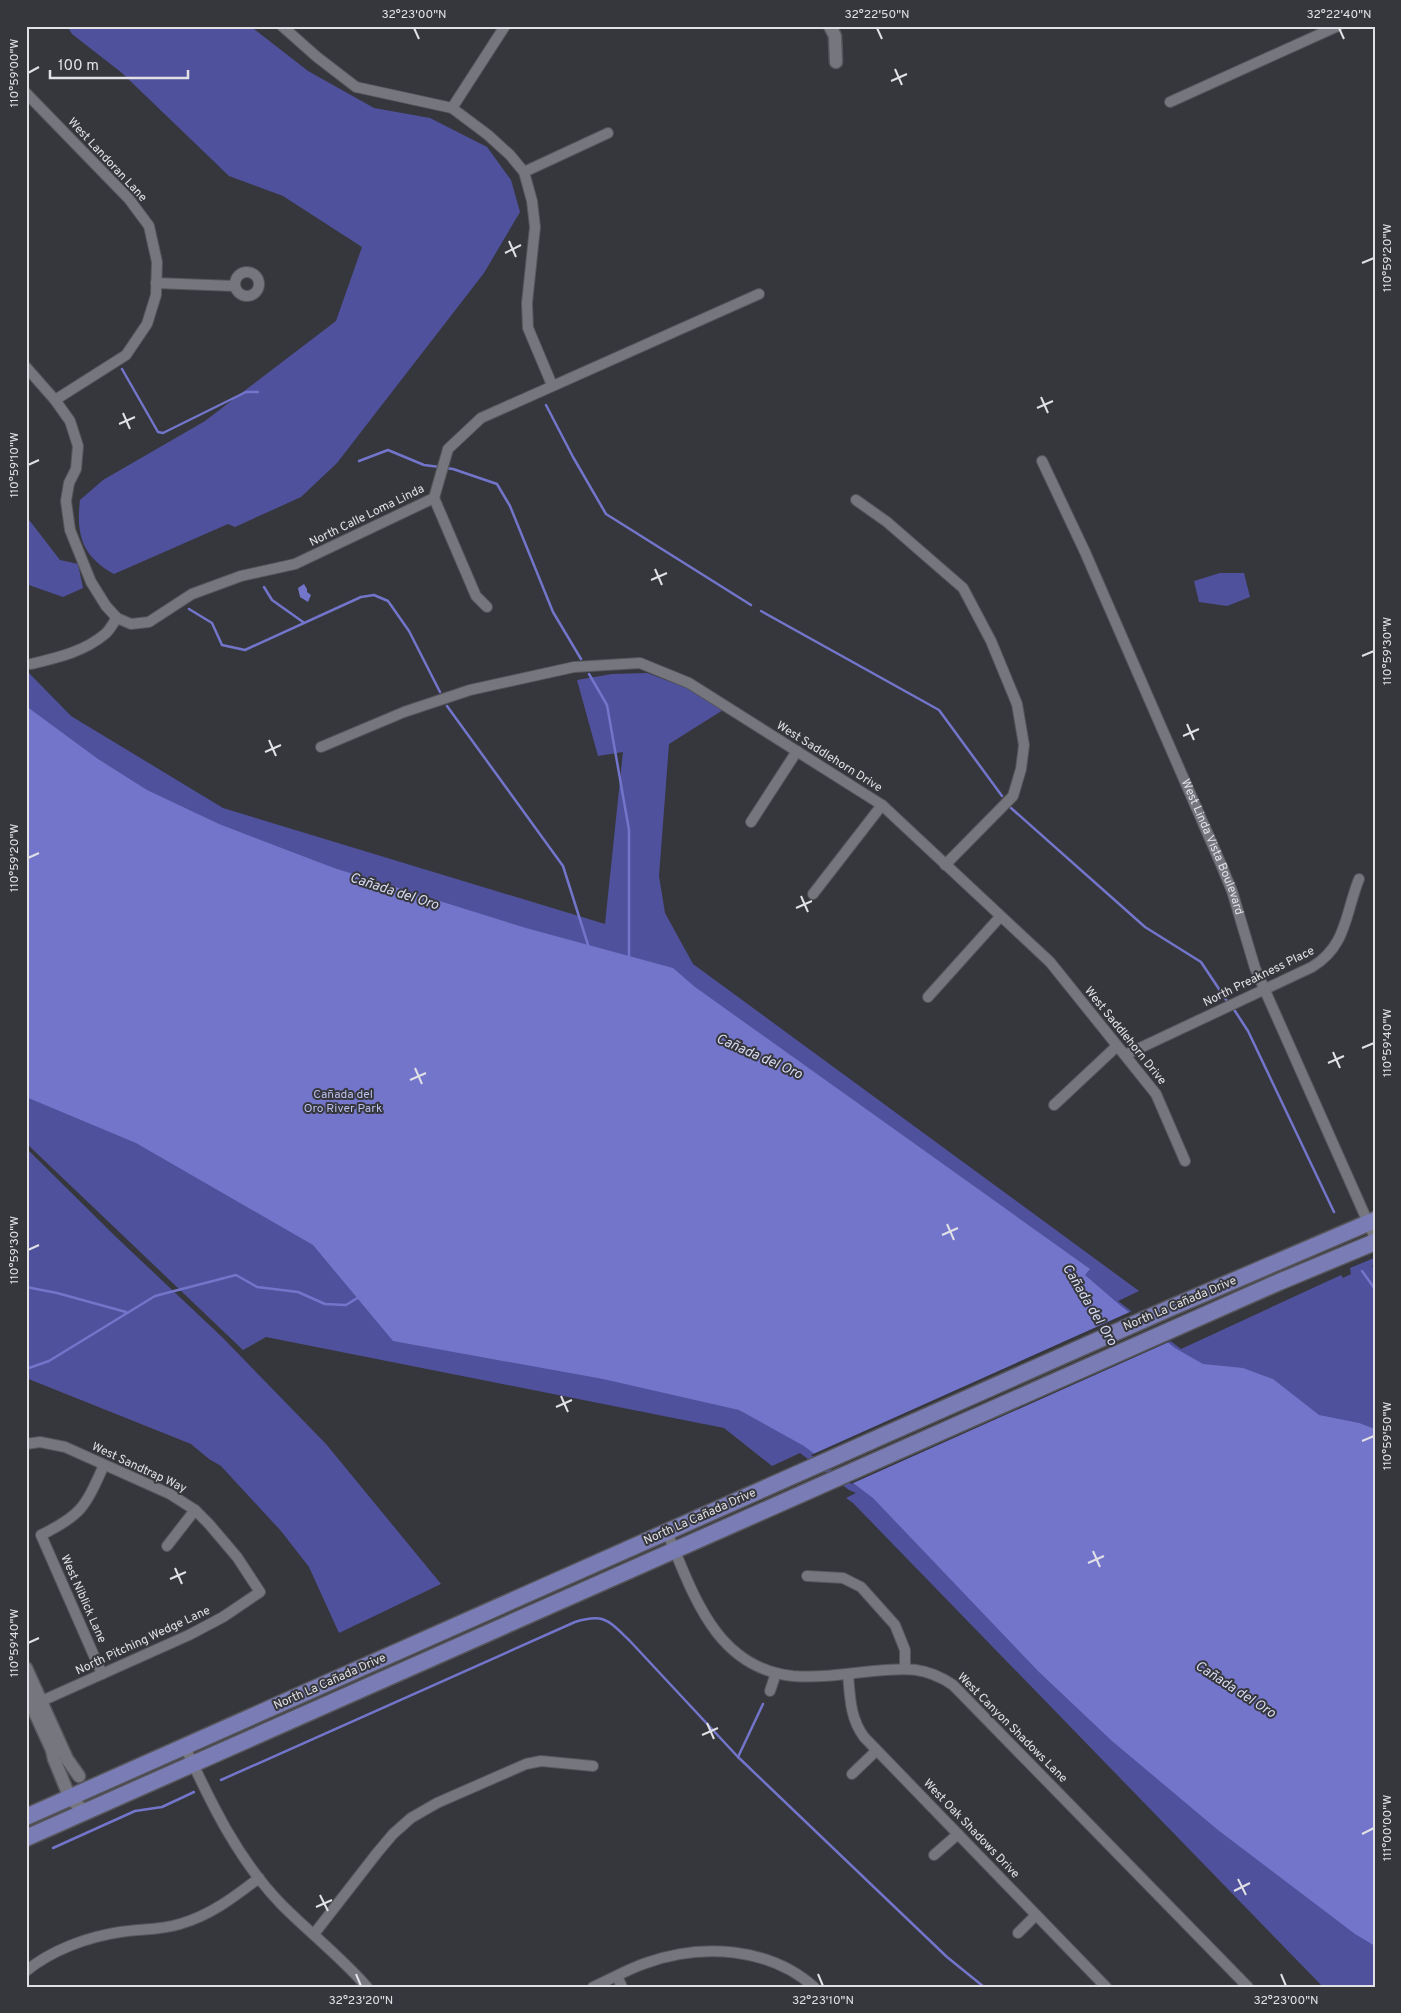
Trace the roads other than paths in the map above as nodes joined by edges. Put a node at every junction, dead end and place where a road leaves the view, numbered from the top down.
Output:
1 (282, 26) edge
2 (505, 26) edge
3 (830, 26) edge
4 (1338, 26) edge
5 (836, 62) dead end
6 (26, 93) edge
7 (1170, 102) dead end
8 (452, 108) junction
9 (608, 133) dead end
10 (524, 172) junction
11 (156, 283) junction
12 (234, 286) dead end
13 (759, 294) dead end
14 (26, 367) edge
15 (552, 385) junction
16 (55, 400) junction
17 (1042, 461) dead end
18 (434, 498) junction
19 (856, 500) dead end
20 (487, 607) dead end
21 (117, 618) junction
22 (31, 664) dead end
23 (320, 747) dead end
24 (797, 751) junction
25 (882, 804) junction
26 (751, 822) dead end
27 (945, 865) junction
28 (1359, 879) dead end
29 (812, 894) dead end
30 (1000, 917) junction
31 (1264, 990) junction
32 (928, 997) dead end
33 (1117, 1046) junction
34 (1125, 1055) junction
35 (1054, 1105) dead end
36 (1185, 1162) dead end
37 (1373, 1231) edge
38 (26, 1444) edge
39 (104, 1465) junction
40 (195, 1510) junction
41 (667, 1532) junction
42 (167, 1546) dead end
43 (674, 1550) junction
44 (807, 1576) dead end
45 (260, 1592) joint
46 (26, 1668) edge
47 (905, 1668) junction
48 (776, 1673) junction
49 (102, 1674) junction
50 (848, 1674) junction
51 (770, 1691) dead end
52 (26, 1693) edge
53 (37, 1703) junction
54 (57, 1744) junction
55 (185, 1747) junction
56 (876, 1751) junction
57 (193, 1765) junction
58 (593, 1766) dead end
59 (852, 1774) dead end
60 (86, 1791) junction
61 (70, 1798) junction
62 (85, 1812) junction
63 (26, 1818) edge
64 (958, 1834) junction
65 (26, 1838) edge
66 (934, 1855) dead end
67 (259, 1878) junction
68 (1036, 1914) junction
69 (1018, 1933) dead end
70 (314, 1934) junction
71 (26, 1971) edge
72 (617, 1976) junction
73 (367, 1987) edge
74 (593, 1987) edge
75 (622, 1987) edge
76 (814, 1987) edge
77 (1106, 1987) edge
78 (1248, 1987) edge

1 - 8 street
2 - 8 street
3 - 5 street
4 - 7 street
6 - 11 street, West Landoran Lane
8 - 10 street
9 - 10 street
10 - 15 street
11 - 12 street
11 - 16 street, West Landoran Lane
13 - 15 street, North Calle Loma Linda
14 - 16 street
15 - 18 street, North Calle Loma Linda
16 - 21 street
17 - 31 street, West Linda Vista Boulevard
18 - 20 street
18 - 21 street, North Calle Loma Linda
19 - 27 street
21 - 22 street
23 - 24 street, West Saddlehorn Drive
24 - 25 street, West Saddlehorn Drive
24 - 26 street
25 - 27 street, West Saddlehorn Drive
25 - 29 street
27 - 30 street, West Saddlehorn Drive
28 - 31 street, North Preakness Place
30 - 32 street
30 - 33 street, West Saddlehorn Drive
31 - 34 street, North Preakness Place
31 - 37 street, West Linda Vista Boulevard
33 - 34 street, West Saddlehorn Drive
33 - 35 street
34 - 36 street, West Saddlehorn Drive
37 - 41 main road, North La Cañada Drive
37 - 43 main road, North La Cañada Drive
38 - 39 street, West Sandtrap Way
39 - 40 street, West Sandtrap Way
39 - 49 street, West Niblick Lane
40 - 42 street
40 - 45 street, West Sandtrap Way
41 - 43 street, West Canyon Shadows Lane
41 - 55 main road, North La Cañada Drive
43 - 48 street, West Canyon Shadows Lane
43 - 57 main road, North La Cañada Drive
44 - 47 street
45 - 49 street, North Pitching Wedge Lane
46 - 53 street
47 - 50 street, West Canyon Shadows Lane
47 - 78 street, West Canyon Shadows Lane
48 - 50 street, West Canyon Shadows Lane
48 - 51 street
49 - 53 street, North Pitching Wedge Lane
50 - 56 street, West Oak Shadows Drive
52 - 53 street
53 - 54 street
54 - 60 street
54 - 61 street
55 - 57 street
55 - 60 main road, North La Cañada Drive
56 - 59 street
56 - 64 street, West Oak Shadows Drive
57 - 62 main road, North La Cañada Drive
57 - 67 street
58 - 70 street
60 - 61 main road, North La Cañada Drive
60 - 62 street
61 - 62 street
61 - 63 main road, North La Cañada Drive
62 - 65 main road, North La Cañada Drive
64 - 66 street
64 - 68 street, West Oak Shadows Drive
67 - 70 street
67 - 71 street
68 - 69 street
68 - 77 street, West Oak Shadows Drive
70 - 73 street
72 - 74 street
72 - 75 street
72 - 76 street

